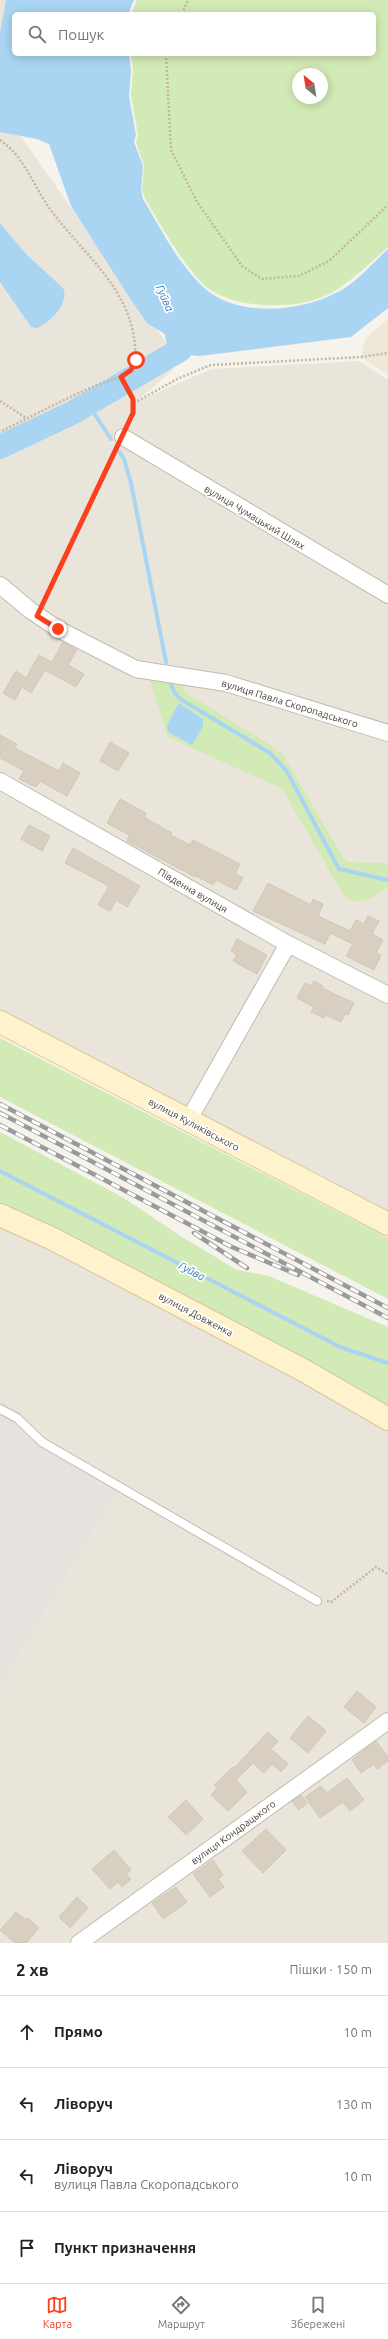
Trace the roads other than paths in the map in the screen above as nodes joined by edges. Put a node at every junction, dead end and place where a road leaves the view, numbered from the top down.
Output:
1 (123, 438) road end
2 (0, 585) edge
3 (388, 595) edge
4 (388, 733) edge
5 (0, 781) edge
6 (288, 944) junction
7 (388, 995) edge
8 (0, 1022) edge
9 (188, 1121) junction
10 (0, 1215) edge
11 (388, 1224) edge
12 (0, 1409) edge
13 (388, 1419) edge
14 (317, 1601) road end
15 (388, 1721) edge
16 (79, 1943) edge

1 - 3 street, вулиця Чумацький Шлях
2 - 4 street, вулиця Павла Скоропадського
5 - 6 street, Південна вулиця
6 - 7 street, Південна вулиця
6 - 9 street
8 - 9 street, вулиця Куликівського
9 - 11 street, вулиця Куликівського
10 - 13 street, вулиця Довженка
12 - 14 lane
15 - 16 street, вулиця Кондрацького

